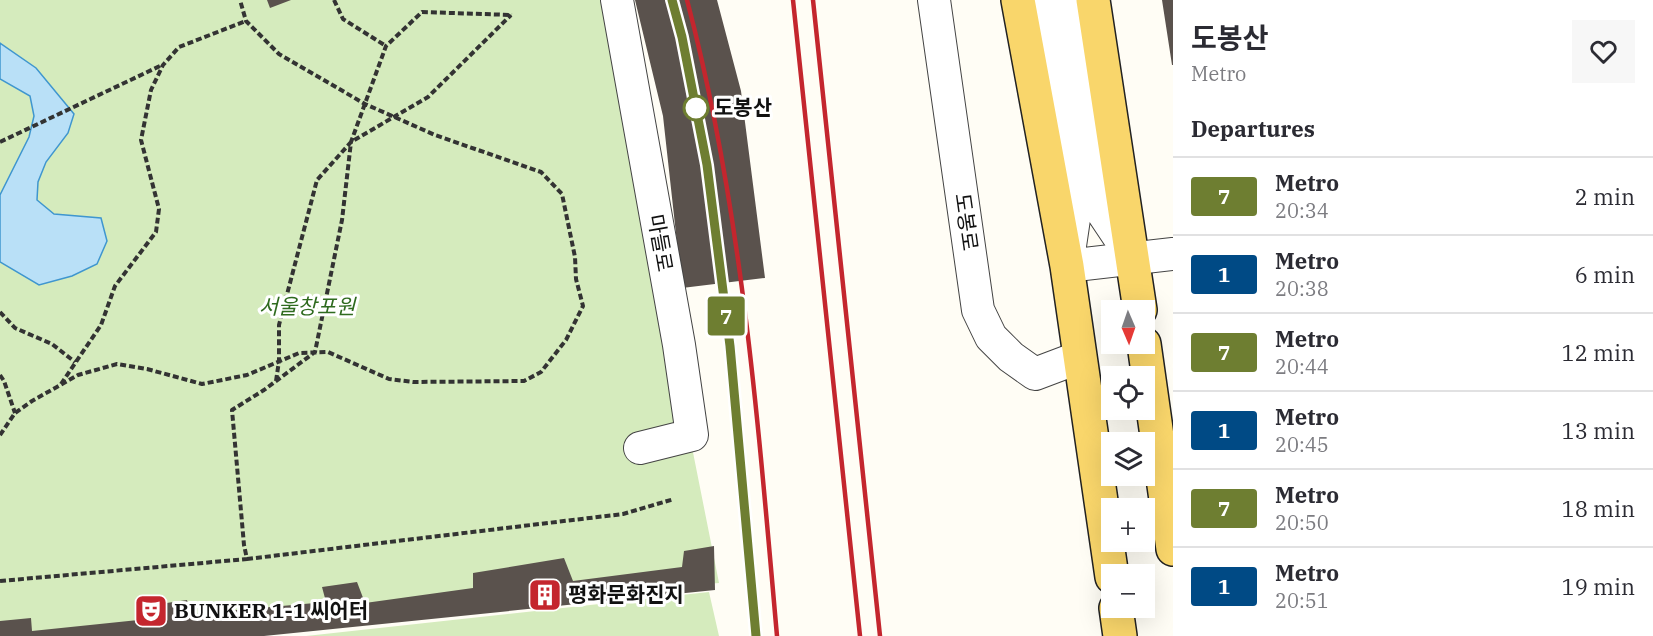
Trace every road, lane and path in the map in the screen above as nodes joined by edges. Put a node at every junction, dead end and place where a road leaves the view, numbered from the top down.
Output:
1 (240, 0) edge
2 (334, 0) edge
3 (617, 0) edge
4 (934, 0) edge
5 (1018, 0) edge
6 (1036, 0) edge
7 (1065, 0) edge
8 (1093, 0) edge
9 (246, 21) junction
10 (386, 46) junction
11 (163, 65) junction
12 (365, 104) junction
13 (394, 117) junction
14 (0, 142) edge
15 (351, 142) junction
16 (1173, 254) edge
17 (1133, 258) junction
18 (1067, 266) junction
19 (1139, 300) edge
20 (0, 312) edge
21 (315, 352) junction
22 (1146, 354) edge
23 (1080, 357) junction
24 (279, 361) junction
25 (75, 362) junction
26 (0, 375) edge
27 (276, 382) junction
28 (61, 385) junction
29 (15, 413) junction
30 (0, 435) edge
31 (640, 448) dead end
32 (1167, 460) edge
33 (674, 499) dead end
34 (1173, 549) edge
35 (247, 559) junction
36 (1110, 564) edge
37 (0, 581) edge
38 (1117, 618) edge
39 (1120, 636) edge

1 - 9 path
2 - 10 path
3 - 31 street, 마들로
4 - 23 street, 도봉로
5 - 18 main road
6 - 18 street
7 - 17 street
8 - 17 main road
9 - 11 path
9 - 12 path
10 - 12 path
10 - 13 path
11 - 14 path
11 - 25 path
12 - 13 path
12 - 15 path
13 - 15 path
13 - 21 path
15 - 21 path
15 - 24 path
16 - 17 street
17 - 18 street
17 - 19 main road
18 - 23 main road
20 - 25 path
21 - 24 path
21 - 27 path
22 - 32 main road
23 - 36 main road
24 - 27 path
24 - 28 path
25 - 28 path
26 - 29 path
27 - 35 path
28 - 29 path
29 - 30 path
32 - 34 main road
33 - 35 path
35 - 37 path
38 - 39 main road

